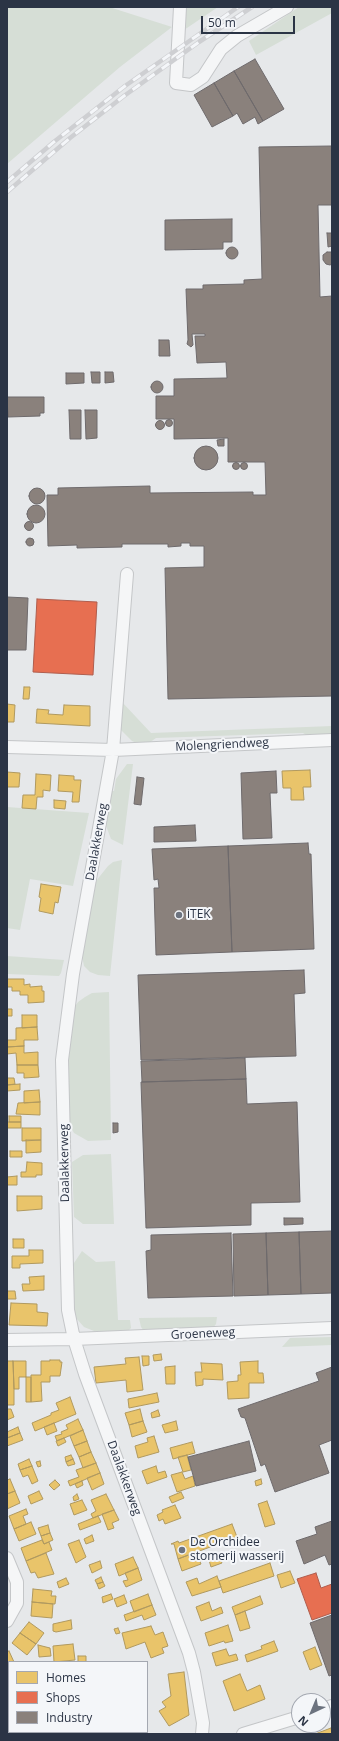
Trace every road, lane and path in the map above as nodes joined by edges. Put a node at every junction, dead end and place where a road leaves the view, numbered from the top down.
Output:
1 (180, 7) edge
2 (287, 7) edge
3 (127, 574) dead end
4 (332, 740) edge
5 (7, 747) edge
6 (113, 750) junction
7 (332, 1328) edge
8 (74, 1339) junction
9 (7, 1340) edge
10 (7, 1558) edge
11 (7, 1621) edge
12 (291, 1719) edge
13 (202, 1734) edge
14 (243, 1734) edge

1 - 2 street
3 - 6 street, Daalakkerweg
4 - 6 street, Molengriendweg
5 - 6 street, Molengriendweg
6 - 8 street, Daalakkerweg
7 - 8 street, Groeneweg
8 - 9 street, Groeneweg
8 - 13 street, Daalakkerweg
10 - 11 street
12 - 14 street

